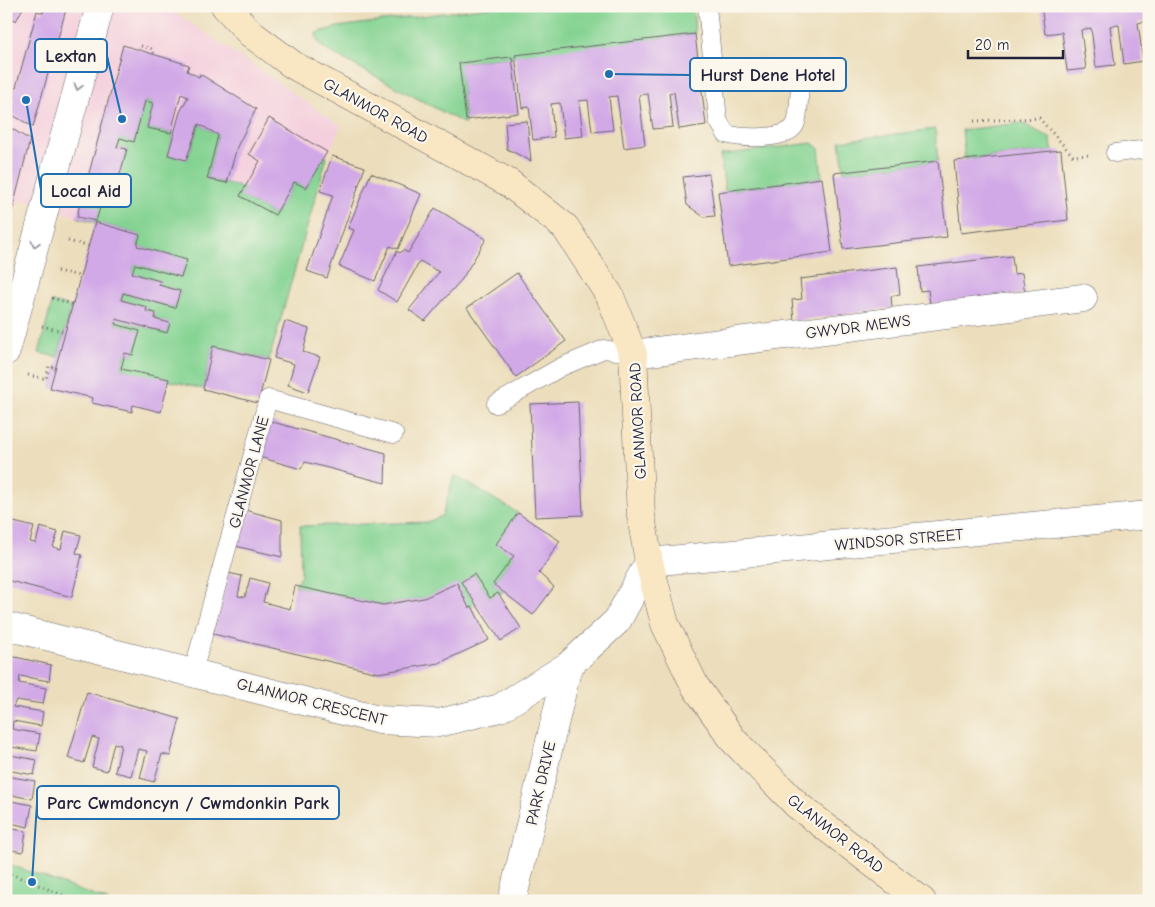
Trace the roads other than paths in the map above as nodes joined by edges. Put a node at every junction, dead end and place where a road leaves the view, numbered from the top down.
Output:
1 (100, 6) edge
2 (225, 6) edge
3 (708, 6) edge
4 (800, 86) dead end
5 (1149, 149) edge
6 (1115, 153) road end
7 (1083, 298) dead end
8 (10, 322) edge
9 (6, 351) edge
10 (633, 354) junction
11 (496, 404) dead end
12 (394, 434) dead end
13 (1149, 515) edge
14 (649, 562) junction
15 (6, 626) edge
16 (568, 666) junction
17 (193, 672) junction
18 (512, 901) edge
19 (922, 901) edge

1 -> 8 street
2 - 10 street, GLANMOR ROAD
3 - 4 lane
5 - 6 lane
7 - 10 street, GWYDR MEWS
8 - 9 street
10 - 11 lane
10 - 14 street, GLANMOR ROAD
12 - 17 lane, GLANMOR LANE
13 - 14 street, WINDSOR STREET
14 - 16 street, GLANMOR CRESCENT
14 - 19 street, GLANMOR ROAD
15 - 17 street, GLANMOR CRESCENT
16 - 17 street, GLANMOR CRESCENT
16 - 18 street, PARK DRIVE

